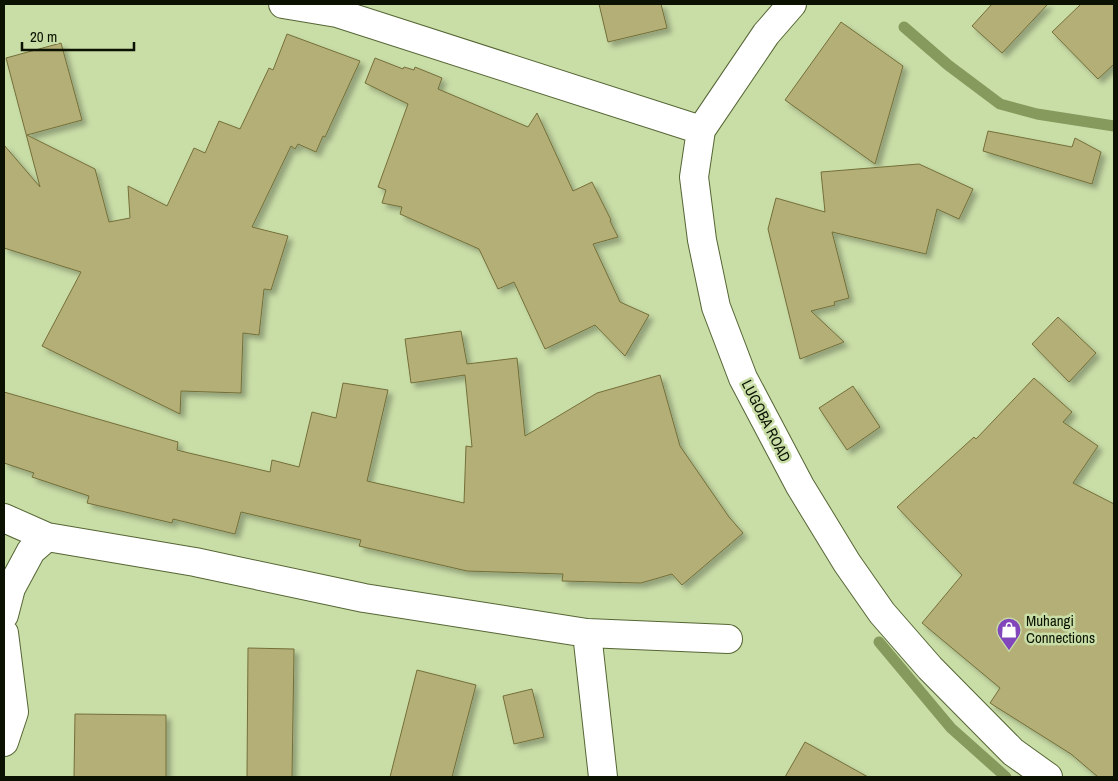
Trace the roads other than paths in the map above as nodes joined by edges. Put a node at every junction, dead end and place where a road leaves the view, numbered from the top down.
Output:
1 (283, 4) edge
2 (792, 4) edge
3 (337, 8) edge
4 (701, 130) junction
5 (4, 518) edge
6 (47, 537) junction
7 (4, 615) edge
8 (4, 633) edge
9 (587, 633) junction
10 (728, 639) dead end
11 (4, 742) edge
12 (603, 777) edge
13 (1048, 777) edge

1 - 3 street
2 - 4 street, LUGOBA ROAD
3 - 4 street
4 - 13 street, LUGOBA ROAD
5 - 6 street
6 - 7 street
6 - 9 street
8 - 11 street
9 - 10 street
9 - 12 street

